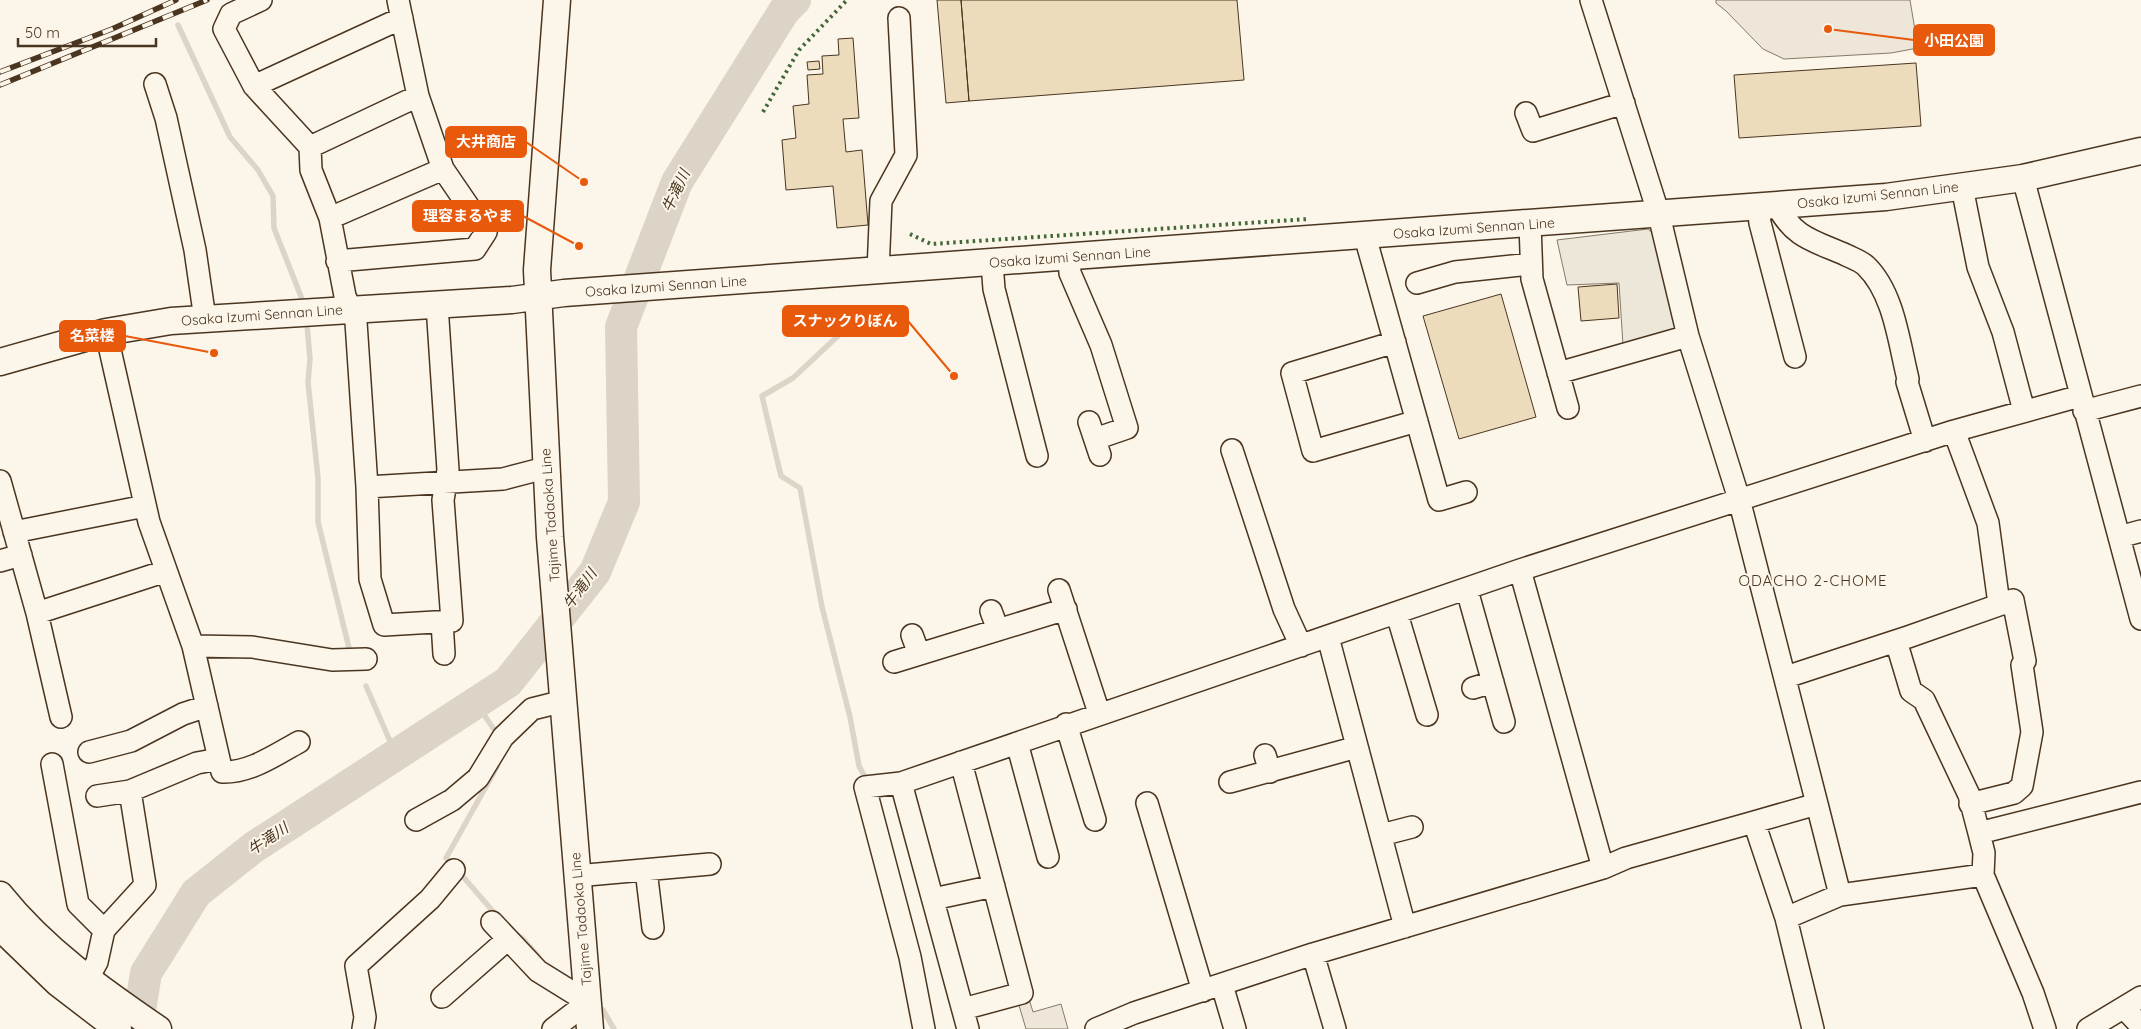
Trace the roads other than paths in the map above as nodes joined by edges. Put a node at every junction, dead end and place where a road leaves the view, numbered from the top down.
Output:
1 (261, 0) edge
2 (557, 0) edge
3 (1591, 0) edge
4 (400, 9) edge
5 (899, 18) dead end
6 (155, 84) dead end
7 (254, 86) junction
8 (418, 96) junction
9 (1624, 103) junction
10 (1526, 113) dead end
11 (310, 147) junction
12 (2141, 151) edge
13 (443, 169) junction
14 (2023, 178) junction
15 (1962, 187) junction
16 (1768, 206) junction
17 (1659, 215) junction
18 (330, 218) junction
19 (1530, 224) junction
20 (1367, 236) junction
21 (1069, 258) junction
22 (337, 261) junction
23 (992, 262) junction
24 (1531, 264) junction
25 (878, 271) junction
26 (1417, 283) dead end
27 (538, 296) junction
28 (437, 305) junction
29 (351, 310) junction
30 (205, 319) junction
31 (106, 332) junction
32 (1688, 336) junction
33 (1395, 342) junction
34 (1795, 358) dead end
35 (0, 362) edge
36 (1558, 373) junction
37 (2141, 396) edge
38 (2082, 404) junction
39 (1568, 408) dead end
40 (2024, 411) junction
41 (1417, 421) junction
42 (1954, 431) junction
43 (1095, 439) dead end
44 (1925, 441) junction
45 (1232, 450) dead end
46 (1037, 456) dead end
47 (546, 468) junction
48 (0, 481) edge
49 (446, 484) junction
50 (367, 487) junction
51 (1466, 492) dead end
52 (1740, 499) junction
53 (145, 506) junction
54 (2141, 531) edge
55 (14, 532) junction
56 (2119, 537) junction
57 (21, 555) junction
58 (0, 561) edge
59 (1520, 570) junction
60 (166, 571) junction
61 (1467, 590) junction
62 (1999, 604) junction
63 (37, 613) junction
64 (1397, 614) junction
65 (2141, 619) edge
66 (442, 622) junction
67 (1328, 637) junction
68 (1896, 641) junction
69 (193, 646) junction
70 (1301, 646) junction
71 (444, 654) dead end
72 (366, 659) dead end
73 (894, 662) dead end
74 (1786, 677) junction
75 (564, 702) junction
76 (206, 706) junction
77 (1099, 713) junction
78 (1427, 715) dead end
79 (61, 717) dead end
80 (1504, 722) dead end
81 (1066, 724) junction
82 (299, 742) dead end
83 (1017, 743) junction
84 (1357, 747) junction
85 (89, 752) dead end
86 (219, 759) junction
87 (961, 762) junction
88 (52, 764) dead end
89 (1230, 782) dead end
90 (901, 783) junction
91 (130, 791) junction
92 (2141, 792) edge
93 (97, 796) dead end
94 (1147, 803) dead end
95 (1817, 804) junction
96 (1970, 804) junction
97 (416, 820) dead end
98 (1095, 820) dead end
99 (1754, 822) junction
100 (1412, 827) dead end
101 (1979, 833) junction
102 (1381, 835) junction
103 (1048, 857) dead end
104 (710, 864) dead end
105 (1603, 868) junction
106 (454, 870) dead end
107 (646, 870) junction
108 (1983, 875) junction
109 (576, 876) junction
110 (994, 886) junction
111 (1, 895) edge
112 (1840, 895) junction
113 (933, 899) junction
114 (1786, 918) junction
115 (492, 922) dead end
116 (0, 927) edge
117 (1405, 927) junction
118 (653, 928) dead end
119 (104, 930) junction
120 (508, 939) junction
121 (1313, 954) junction
122 (1213, 988) junction
123 (442, 997) dead end
124 (588, 1002) junction
125 (2132, 1003) edge
126 (103, 1005) edge
127 (965, 1019) edge
128 (1137, 1021) edge
129 (2141, 1026) edge
130 (158, 1029) edge
131 (363, 1029) edge
132 (553, 1029) edge
133 (590, 1029) edge
134 (924, 1029) edge
135 (1096, 1029) edge
136 (1235, 1029) edge
137 (1346, 1029) edge
138 (1813, 1029) edge
139 (2045, 1029) edge
140 (2088, 1029) edge

1 - 7 street
2 - 27 main road, Tajime Tadaoka Line
3 - 9 street
4 - 7 street
4 - 8 street
5 - 25 street
6 - 30 street
7 - 11 street
8 - 11 street
8 - 13 street
9 - 10 street
9 - 17 street
11 - 18 street
12 - 14 main road, Osaka Izumi Sennan Line
13 - 18 street
13 - 22 street
14 - 15 main road, Osaka Izumi Sennan Line
14 - 38 street
15 - 16 main road, Osaka Izumi Sennan Line
15 - 40 street
16 - 17 main road, Osaka Izumi Sennan Line
16 - 34 street
16 - 44 street
17 - 19 main road, Osaka Izumi Sennan Line
17 - 32 street
18 - 22 street
19 - 20 main road, Osaka Izumi Sennan Line
19 - 24 street
20 - 21 main road, Osaka Izumi Sennan Line
20 - 33 street
21 - 23 main road, Osaka Izumi Sennan Line
21 - 43 street
22 - 29 street
23 - 25 main road, Osaka Izumi Sennan Line
23 - 46 street
24 - 26 street
24 - 36 street
25 - 27 main road, Osaka Izumi Sennan Line
27 - 28 main road, Osaka Izumi Sennan Line
27 - 47 main road, Tajime Tadaoka Line
28 - 29 main road, Osaka Izumi Sennan Line
28 - 49 street
29 - 30 main road, Osaka Izumi Sennan Line
29 - 50 street
30 - 31 main road, Osaka Izumi Sennan Line
31 - 35 main road, Osaka Izumi Sennan Line
31 - 53 street
32 - 36 street
32 - 52 street
33 - 41 street
33 - 41 street
36 - 39 street
37 - 38 street
38 - 40 street
38 - 56 street
40 - 42 street
41 - 51 street
42 - 44 street
42 - 62 street
44 - 52 street
45 - 70 street
47 - 49 street
47 - 75 main road, Tajime Tadaoka Line
48 - 55 street
49 - 50 street
49 - 66 street
50 - 66 street
52 - 59 street
52 - 74 street
53 - 55 street
53 - 60 street
54 - 56 street
55 - 57 street
56 - 65 street
57 - 58 street
57 - 63 street
59 - 61 street
59 - 105 street
60 - 63 street
60 - 69 street
61 - 64 street
61 - 80 street
62 - 68 street
62 - 96 street
63 - 79 street
64 - 67 street
64 - 78 street
66 - 71 street
67 - 70 street
67 - 84 street
68 - 74 street
68 - 96 street
69 - 72 street
69 - 76 street
70 - 77 street
73 - 77 street
74 - 95 street
75 - 97 street
75 - 109 main road, Tajime Tadaoka Line
76 - 85 street
76 - 86 street
77 - 81 street
81 - 83 street
81 - 98 street
82 - 86 street
83 - 87 street
83 - 103 street
84 - 89 street
84 - 102 street
86 - 91 street
87 - 90 street
87 - 110 street
88 - 119 street
90 - 113 street
90 - 134 street
91 - 93 street
91 - 119 street
92 - 101 street
94 - 122 street
95 - 99 street
95 - 112 street
96 - 101 street
99 - 105 street
99 - 114 street
100 - 102 street
101 - 108 street
102 - 117 street
104 - 107 street
105 - 117 street
106 - 131 street
107 - 109 street
107 - 118 street
108 - 112 street
108 - 139 street
109 - 124 main road, Tajime Tadaoka Line
110 - 113 street
110 - 127 street
111 - 126 main road
112 - 114 street
113 - 127 street
114 - 138 street
115 - 120 street
116 - 126 main road
117 - 121 street
119 - 126 street
120 - 123 street
120 - 124 street
121 - 122 street
121 - 137 street
122 - 128 street
122 - 136 street
124 - 132 street
124 - 133 main road, Tajime Tadaoka Line
125 - 129 street
125 - 140 street
126 - 130 main road
128 - 135 street

